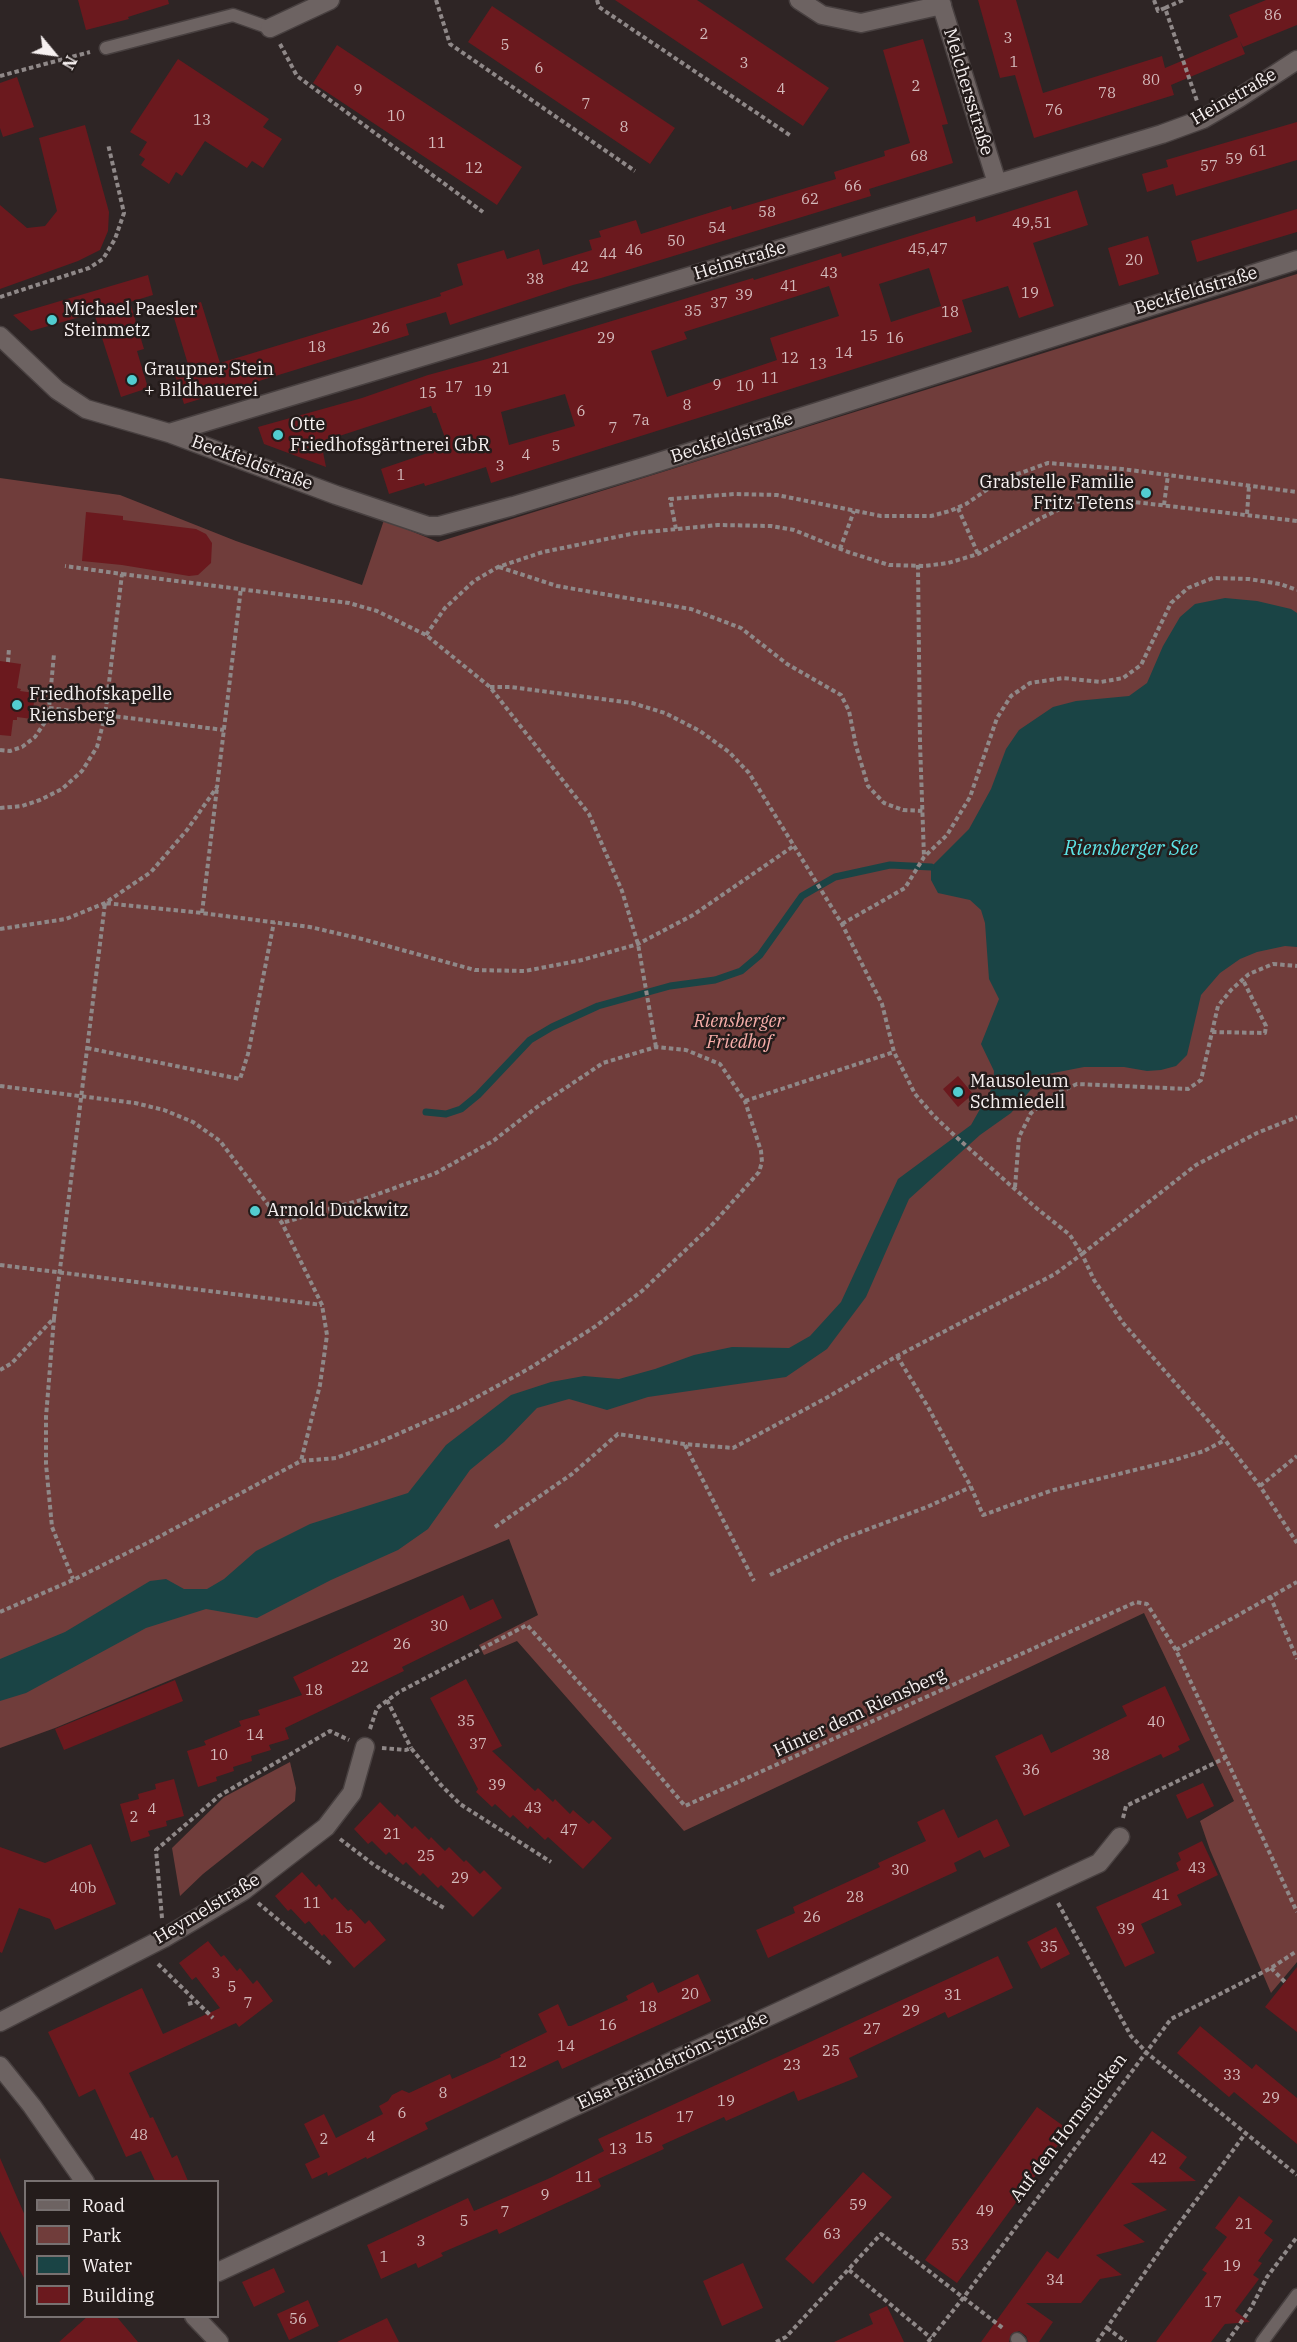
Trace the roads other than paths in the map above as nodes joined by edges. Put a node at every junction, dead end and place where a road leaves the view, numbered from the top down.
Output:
1 (330, 0) edge
2 (799, 0) edge
3 (941, 2) edge
4 (270, 28) joint
5 (106, 48) road end
6 (1297, 60) edge
7 (997, 183) junction
8 (1297, 260) edge
9 (0, 336) edge
10 (169, 433) junction
11 (365, 1747) road end
12 (1120, 1837) road end
13 (0, 2022) edge
14 (0, 2066) edge
15 (84, 2180) edge
16 (219, 2272) edge
17 (1297, 2295) edge
18 (195, 2318) edge
19 (207, 2339) edge
20 (1262, 2342) edge

1 - 4 street
2 - 3 street
3 - 7 street, Melchersstraße
4 - 5 lane
6 - 7 street, Heinstraße
7 - 10 street, Heinstraße
8 - 10 street, Beckfeldstraße
9 - 10 street, Beckfeldstraße
11 - 13 street, Heymelstraße
12 - 16 street, Elsa-Brändström-Straße
14 - 15 street
17 - 20 lane
18 - 19 street

